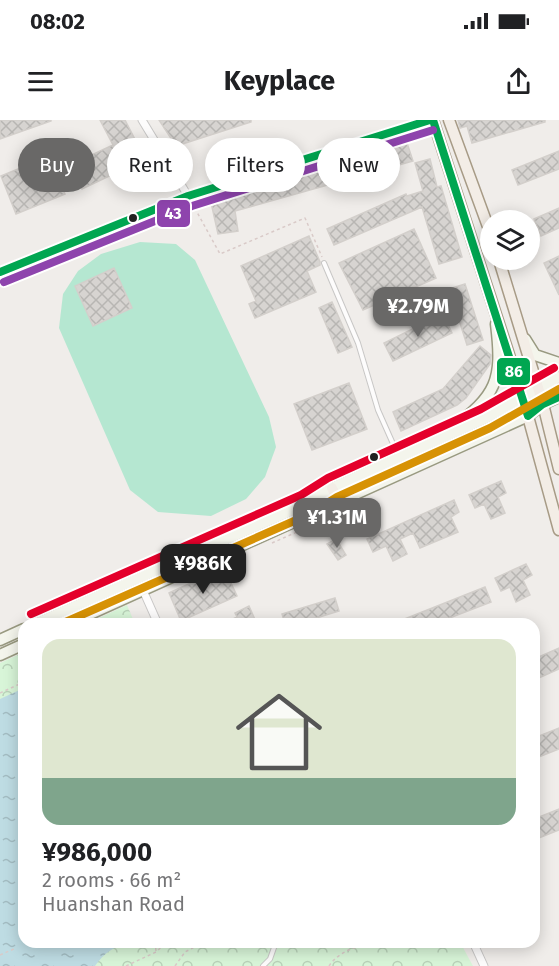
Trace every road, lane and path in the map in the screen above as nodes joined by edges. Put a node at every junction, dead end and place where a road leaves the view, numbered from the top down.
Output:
1 (142, 120) edge
2 (431, 120) edge
3 (448, 120) edge
4 (188, 196) junction
5 (196, 210) dead end
6 (482, 210) edge
7 (324, 263) joint
8 (502, 270) edge
9 (0, 272) edge
10 (494, 309) junction
11 (521, 332) junction
12 (559, 363) edge
13 (559, 377) edge
14 (538, 387) junction
15 (559, 397) edge
16 (523, 398) junction
17 (543, 404) junction
18 (528, 416) junction
19 (423, 446) junction
20 (399, 457) junction
21 (559, 469) edge
22 (332, 488) junction
23 (339, 503) junction
24 (559, 530) edge
25 (138, 577) junction
26 (143, 590) junction
27 (48, 618) edge
28 (81, 618) edge
29 (155, 618) edge
30 (18, 632) edge
31 (0, 640) edge
32 (18, 647) edge
33 (0, 655) edge
34 (18, 685) edge
35 (0, 693) edge
36 (16, 948) dead end
37 (156, 948) edge
38 (161, 948) edge
39 (193, 948) edge
40 (274, 948) edge
41 (352, 948) edge
42 (475, 948) edge
43 (156, 952) junction
44 (0, 955) edge
45 (126, 966) edge
46 (175, 966) edge
47 (263, 966) edge
48 (328, 966) edge
49 (484, 966) edge

1 - 4 street
2 - 4 street
2 - 10 main road
3 - 6 main road
4 - 9 street
5 - 7 path
7 - 20 lane
8 - 11 main road
10 - 16 main road
10 - 19 main road
11 - 12 main road
11 - 14 main road
13 - 14 main road
14 - 16 main road
14 - 17 main road
15 - 17 main road
16 - 18 main road
16 - 19 main road
17 - 18 main road
17 - 21 main road
18 - 23 main road
18 - 24 main road
19 - 20 main road
20 - 22 main road
22 - 23 main road
22 - 25 main road
23 - 26 main road
25 - 26 street
25 - 27 main road
26 - 28 main road
26 - 29 street
30 - 31 main road
32 - 33 main road
34 - 35 path
36 - 44 path
37 - 43 path
38 - 43 path
39 - 46 path
40 - 47 lane
41 - 48 path
42 - 49 street
43 - 45 path

